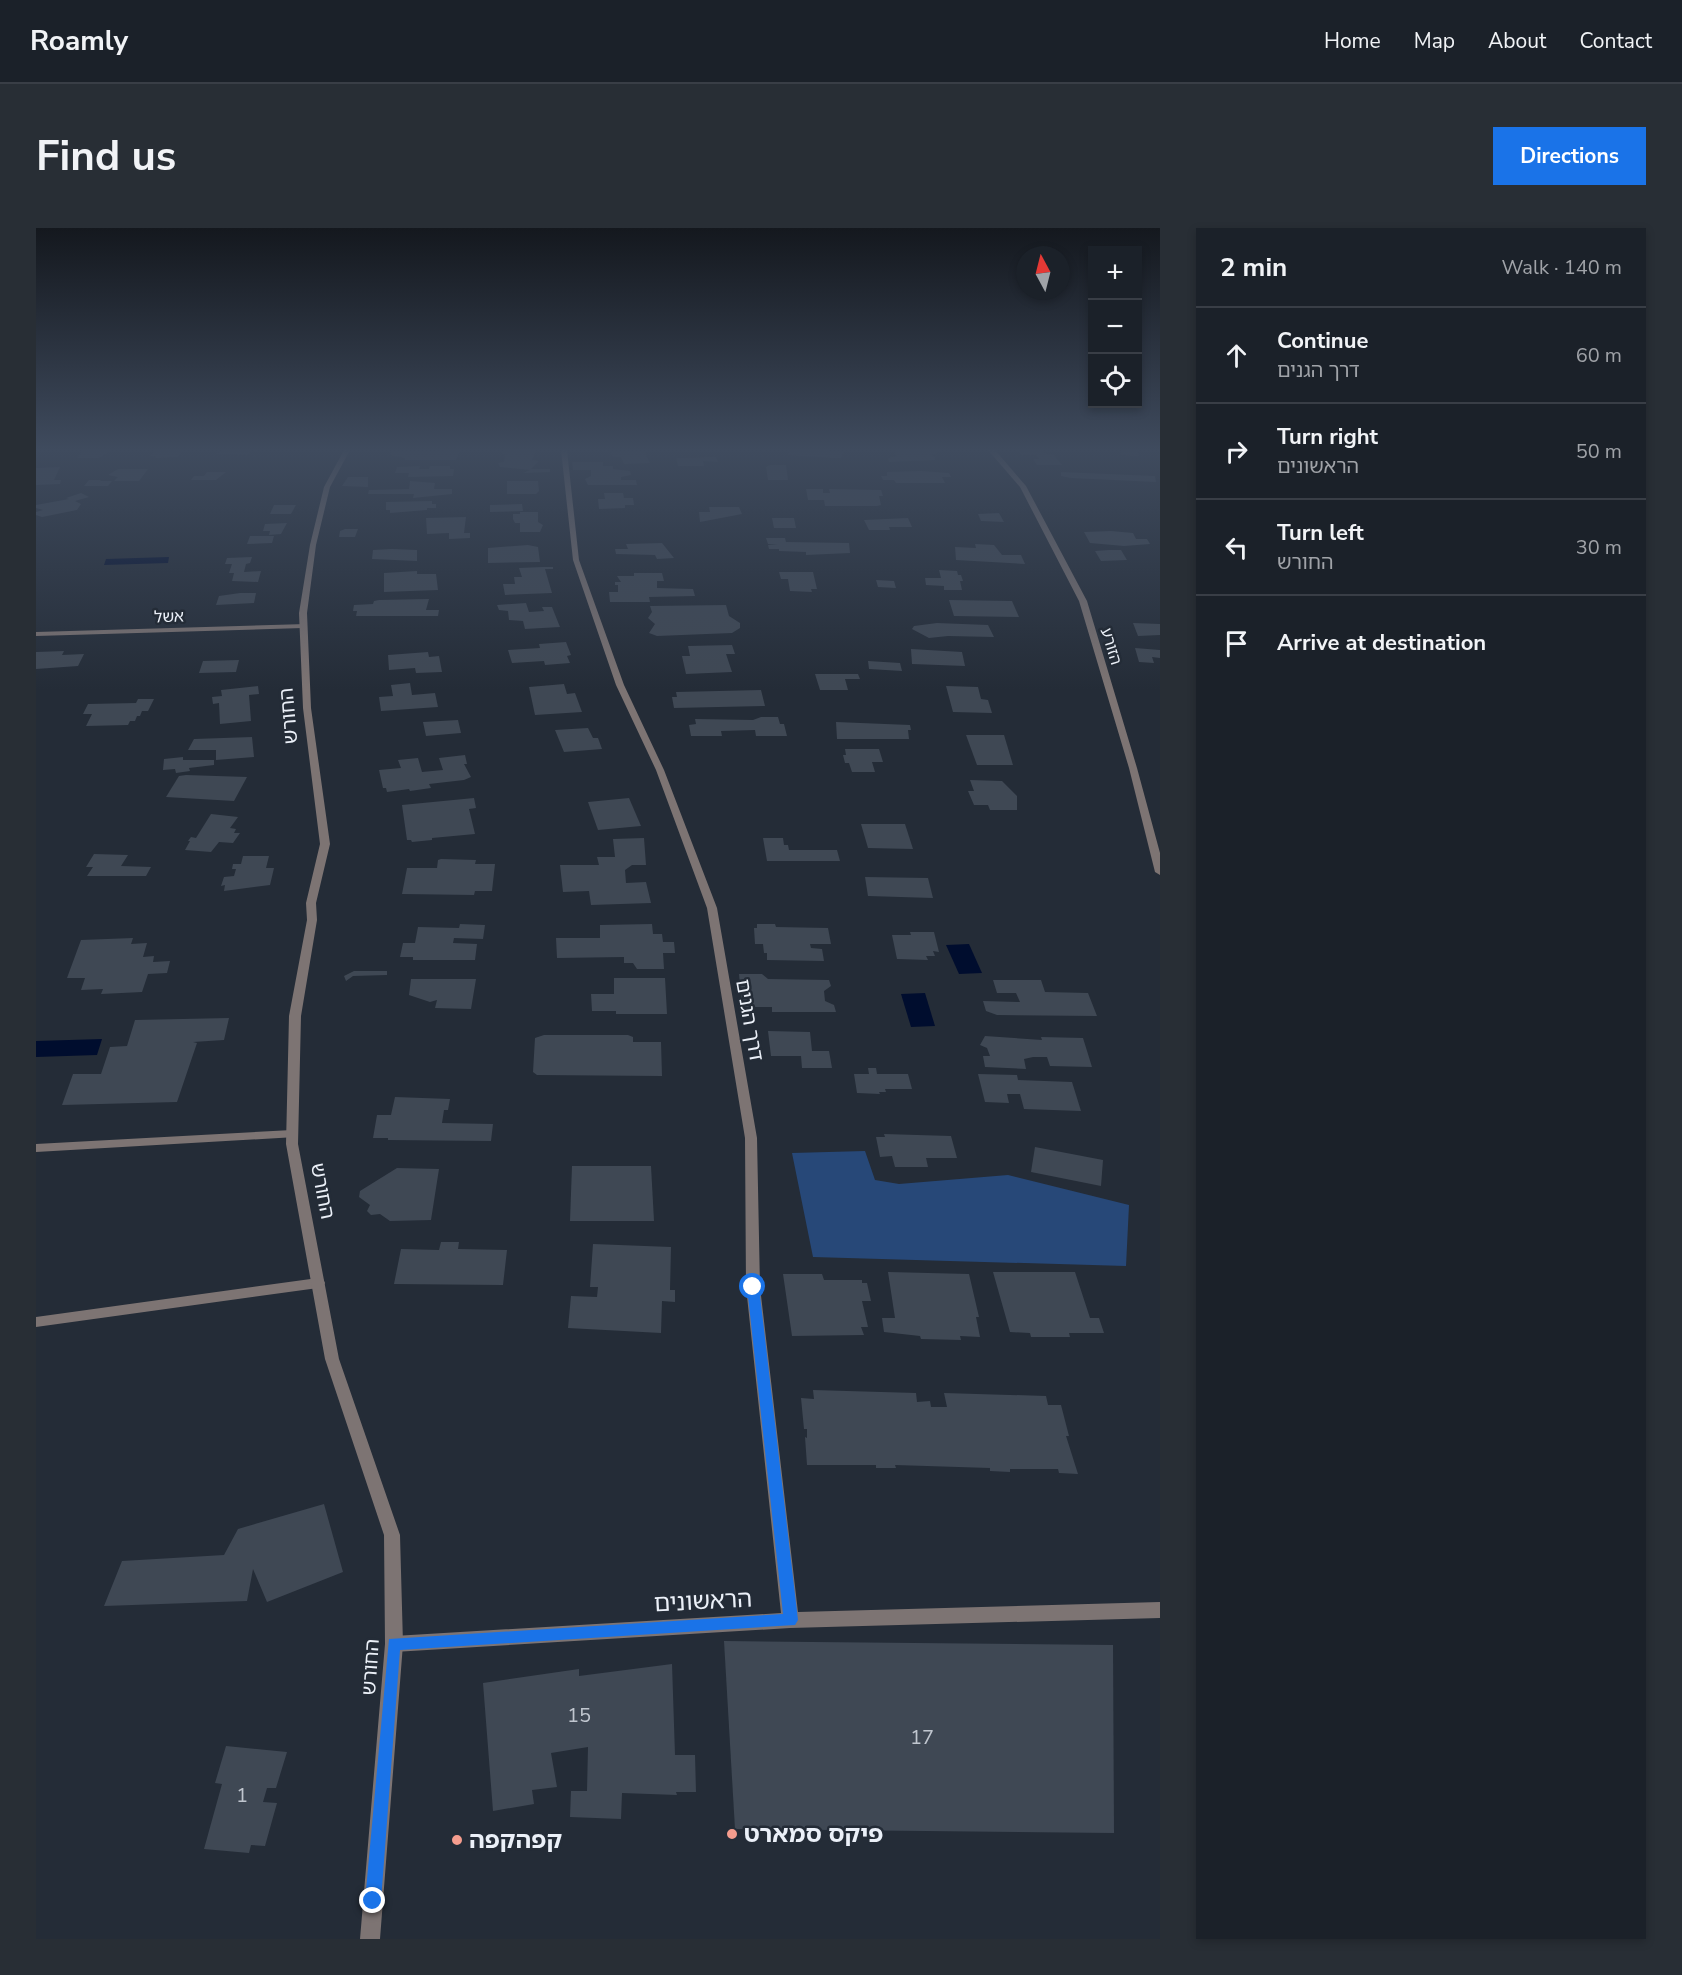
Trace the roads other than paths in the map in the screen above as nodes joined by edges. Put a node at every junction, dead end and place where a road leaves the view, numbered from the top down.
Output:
1 (316, 530) edge
2 (573, 530) edge
3 (1046, 530) edge
4 (303, 626) junction
5 (36, 634) edge
6 (1160, 872) edge
7 (292, 1134) junction
8 (36, 1149) edge
9 (318, 1283) junction
10 (36, 1322) edge
11 (1160, 1610) edge
12 (790, 1620) junction
13 (394, 1644) junction
14 (370, 1939) edge

1 - 4 street, החורש
2 - 12 street, דרך הגנים
3 - 6 street, הזורע
4 - 5 street, אשל
4 - 7 street, החורש
7 - 8 street
7 - 9 street, החורש
9 - 10 street
9 - 13 street, החורש
11 - 12 street, הראשונים
12 - 13 street, הראשונים
13 - 14 street, החורש

